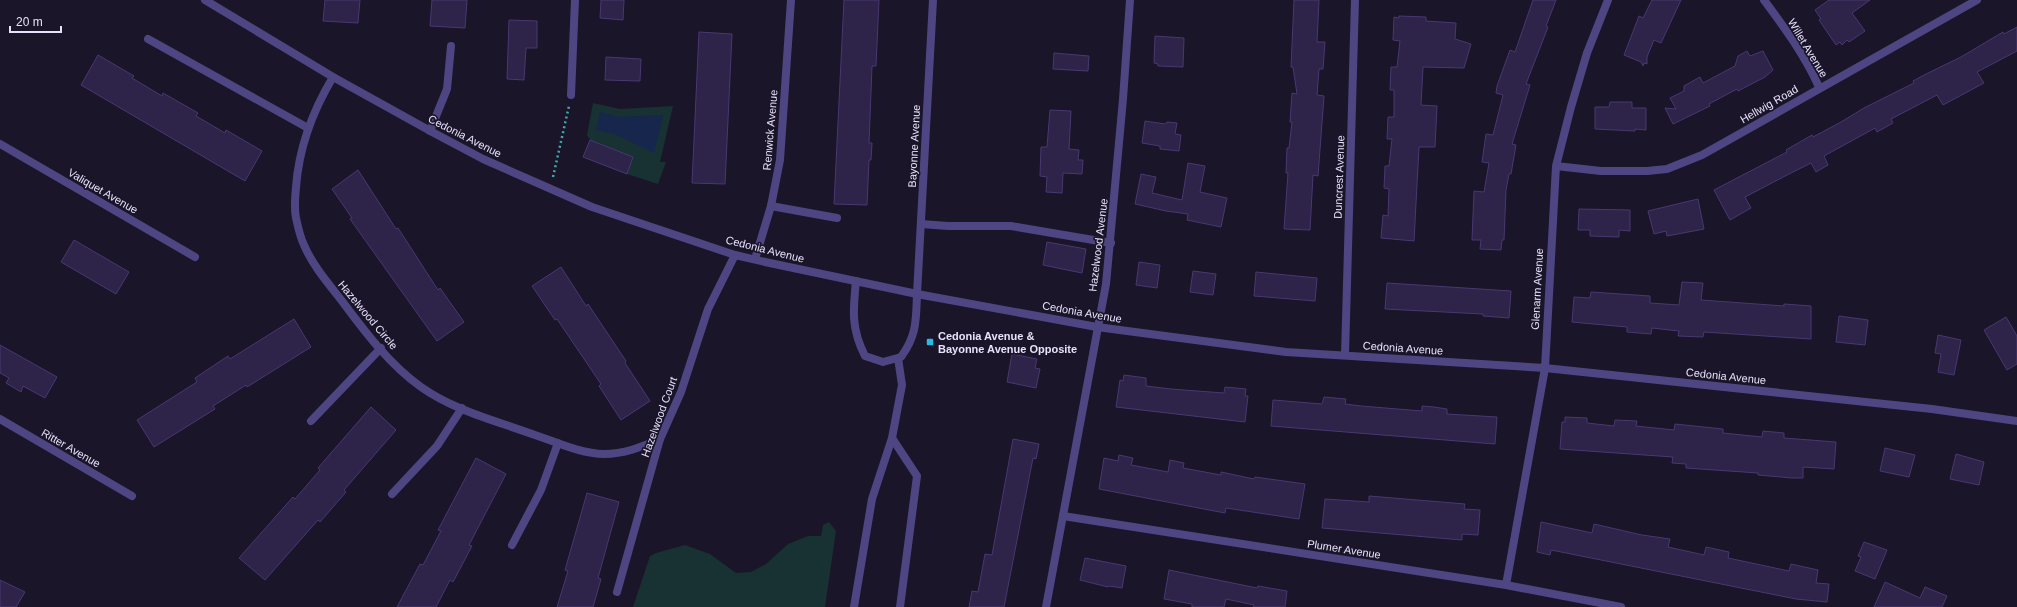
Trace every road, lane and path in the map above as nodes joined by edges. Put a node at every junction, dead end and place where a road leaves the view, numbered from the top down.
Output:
1 (205, 0) edge
2 (575, 0) edge
3 (791, 0) edge
4 (933, 0) edge
5 (1130, 0) edge
6 (1355, 0) edge
7 (1608, 0) edge
8 (1764, 0) edge
9 (1977, 0) edge
10 (148, 39) dead end
11 (451, 46) dead end
12 (333, 77) junction
13 (1819, 87) junction
14 (571, 95) joint
15 (308, 128) junction
16 (430, 131) junction
17 (0, 144) edge
18 (1556, 166) junction
19 (551, 189) junction
20 (771, 206) junction
21 (837, 218) dead end
22 (921, 224) junction
23 (1111, 244) junction
24 (735, 255) junction
25 (195, 257) dead end
26 (755, 259) junction
27 (856, 281) junction
28 (917, 294) junction
29 (1097, 327) junction
30 (381, 348) junction
31 (1345, 355) junction
32 (898, 358) junction
33 (1545, 368) junction
34 (462, 408) junction
35 (0, 419) edge
36 (311, 421) dead end
37 (2017, 421) edge
38 (892, 438) junction
39 (660, 439) junction
40 (558, 443) junction
41 (392, 494) dead end
42 (132, 496) dead end
43 (1063, 516) junction
44 (512, 545) dead end
45 (1506, 585) junction
46 (617, 592) dead end
47 (854, 607) edge
48 (900, 607) edge
49 (1046, 607) edge
50 (1621, 607) edge

1 - 12 street, Cedonia Avenue
2 - 14 street
3 - 20 street, Renwick Avenue
4 - 22 street, Bayonne Avenue
5 - 23 street, Hazelwood Avenue
6 - 31 street, Duncrest Avenue
7 - 18 street, Glenarm Avenue
8 - 13 street, Willet Avenue
9 - 13 street, Hellwig Road
10 - 15 street
11 - 16 street
12 - 15 street, Hazelwood Circle
12 - 16 street, Cedonia Avenue
13 - 18 street, Hellwig Road
14 - 19 path
15 - 30 street, Hazelwood Circle
16 - 19 street, Cedonia Avenue
17 - 25 street, Valiquet Avenue
18 - 33 street, Glenarm Avenue
19 - 24 street, Cedonia Avenue
20 - 21 street
20 - 26 street, Renwick Avenue
22 - 23 street
22 - 28 street, Bayonne Avenue
23 - 29 street, Hazelwood Avenue
24 - 26 street, Cedonia Avenue
24 - 39 street, Hazelwood Court
26 - 27 street, Cedonia Avenue
27 - 28 street, Cedonia Avenue
27 - 32 street
28 - 29 street, Cedonia Avenue
28 - 32 street
29 - 31 street, Cedonia Avenue
29 - 43 street, Hazelwood Avenue
30 - 34 street, Hazelwood Circle
30 - 36 street
31 - 33 street, Cedonia Avenue
32 - 38 street
33 - 37 street, Cedonia Avenue
33 - 45 street, Glenarm Avenue
34 - 40 street, Hazelwood Circle
34 - 41 street
35 - 42 street, Ritter Avenue
38 - 47 street
38 - 48 street
39 - 40 street, Hazelwood Circle
39 - 46 street, Hazelwood Court
40 - 44 street
43 - 45 street, Plumer Avenue
43 - 49 street, Hazelwood Avenue
45 - 50 street, Plumer Avenue

